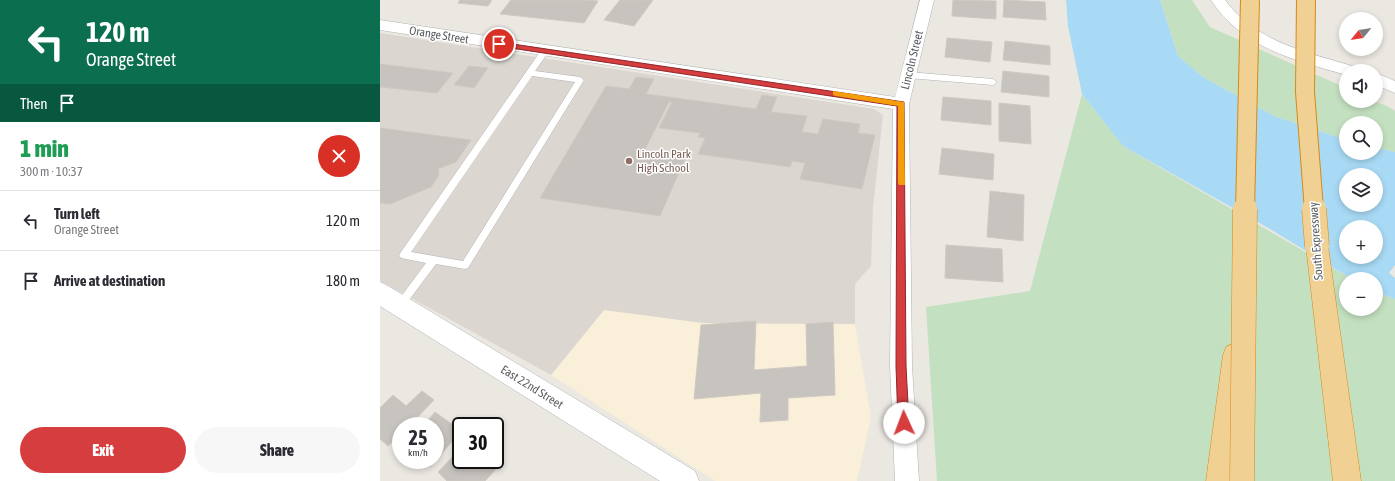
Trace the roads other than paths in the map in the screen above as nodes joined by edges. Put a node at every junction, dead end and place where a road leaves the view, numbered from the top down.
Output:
1 (927, 0) edge
2 (1218, 0) edge
3 (1250, 0) edge
4 (1306, 0) edge
5 (380, 25) edge
6 (545, 51) junction
7 (1339, 67) edge
8 (530, 73) junction
9 (908, 75) junction
10 (993, 82) dead end
11 (1383, 82) edge
12 (1395, 88) edge
13 (901, 104) junction
14 (1317, 246) junction
15 (434, 260) junction
16 (1243, 284) junction
17 (390, 299) edge
18 (685, 481) edge
19 (906, 481) edge
20 (1220, 481) edge
21 (1242, 481) edge
22 (1332, 481) edge
23 (1347, 481) edge

1 - 9 street, Lincoln Street
2 - 7 street
3 - 16 highway, bridge
4 - 14 highway, South Expressway, bridge
5 - 6 street, Orange Street
6 - 8 lane
6 - 13 street, Orange Street
8 - 15 lane
8 - 15 lane
9 - 10 lane
9 - 13 street, Lincoln Street
11 - 12 street
13 - 19 street, Lincoln Street
14 - 22 highway, South Expressway
14 - 23 highway
15 - 17 lane
16 - 20 highway, bridge
16 - 21 highway, bridge
17 - 18 street, East 22nd Street

